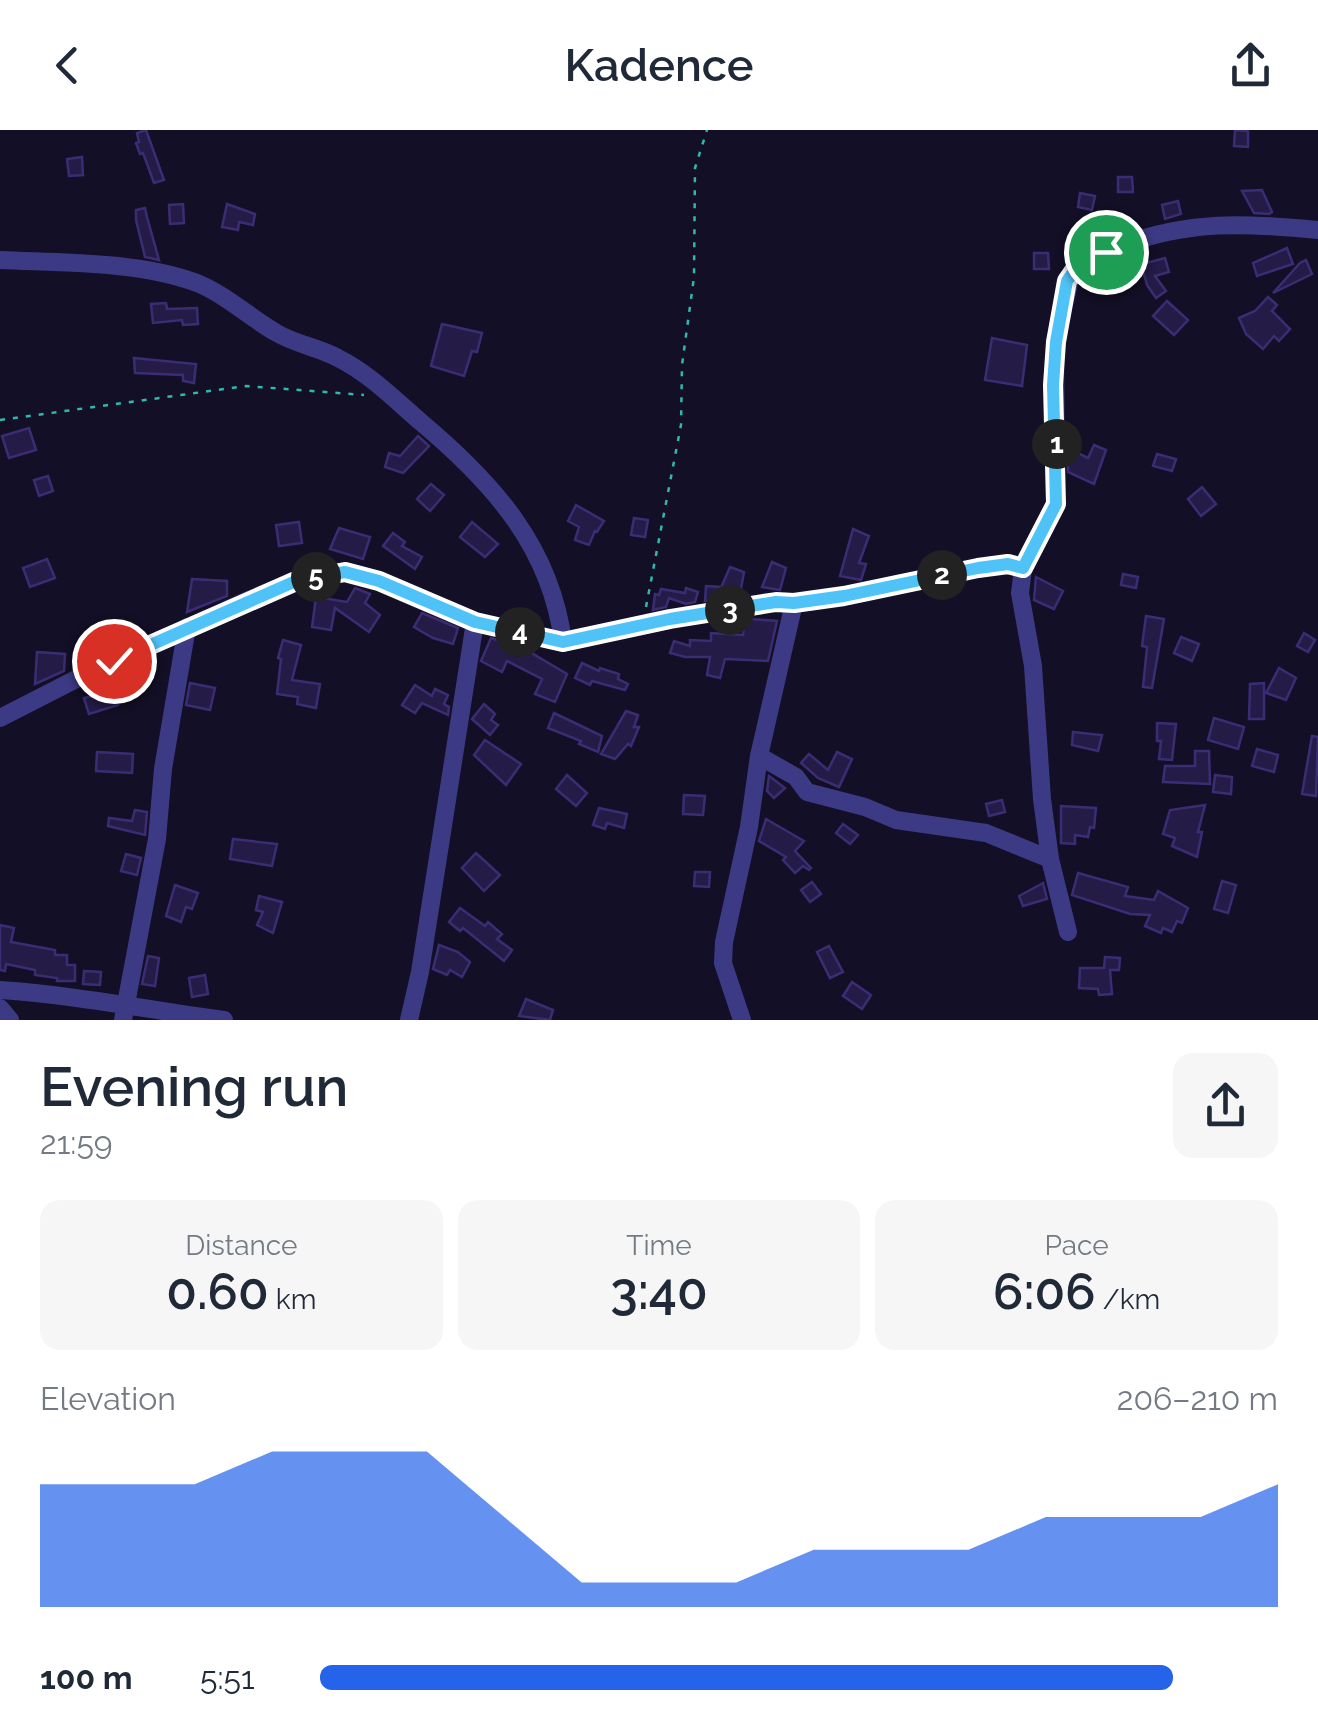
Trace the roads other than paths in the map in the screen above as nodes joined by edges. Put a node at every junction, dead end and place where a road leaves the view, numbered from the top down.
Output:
1 (1318, 230) edge
2 (0, 260) edge
3 (1023, 568) junction
4 (794, 603) junction
5 (475, 622) junction
6 (187, 628) junction
7 (563, 642) junction
8 (0, 718) edge
9 (759, 756) junction
10 (1050, 859) junction
11 (1068, 932) dead end
12 (0, 990) edge
13 (0, 1008) edge
14 (124, 1012) edge
15 (10, 1020) edge
16 (224, 1020) edge
17 (409, 1020) edge
18 (742, 1020) edge

1 - 3 street
2 - 7 street
3 - 4 street
3 - 10 street
4 - 7 street
4 - 9 street
5 - 6 street
5 - 7 street
5 - 17 street
6 - 8 street
6 - 14 street
9 - 10 street
9 - 18 street
10 - 11 street
12 - 14 street
13 - 15 street
14 - 16 street

